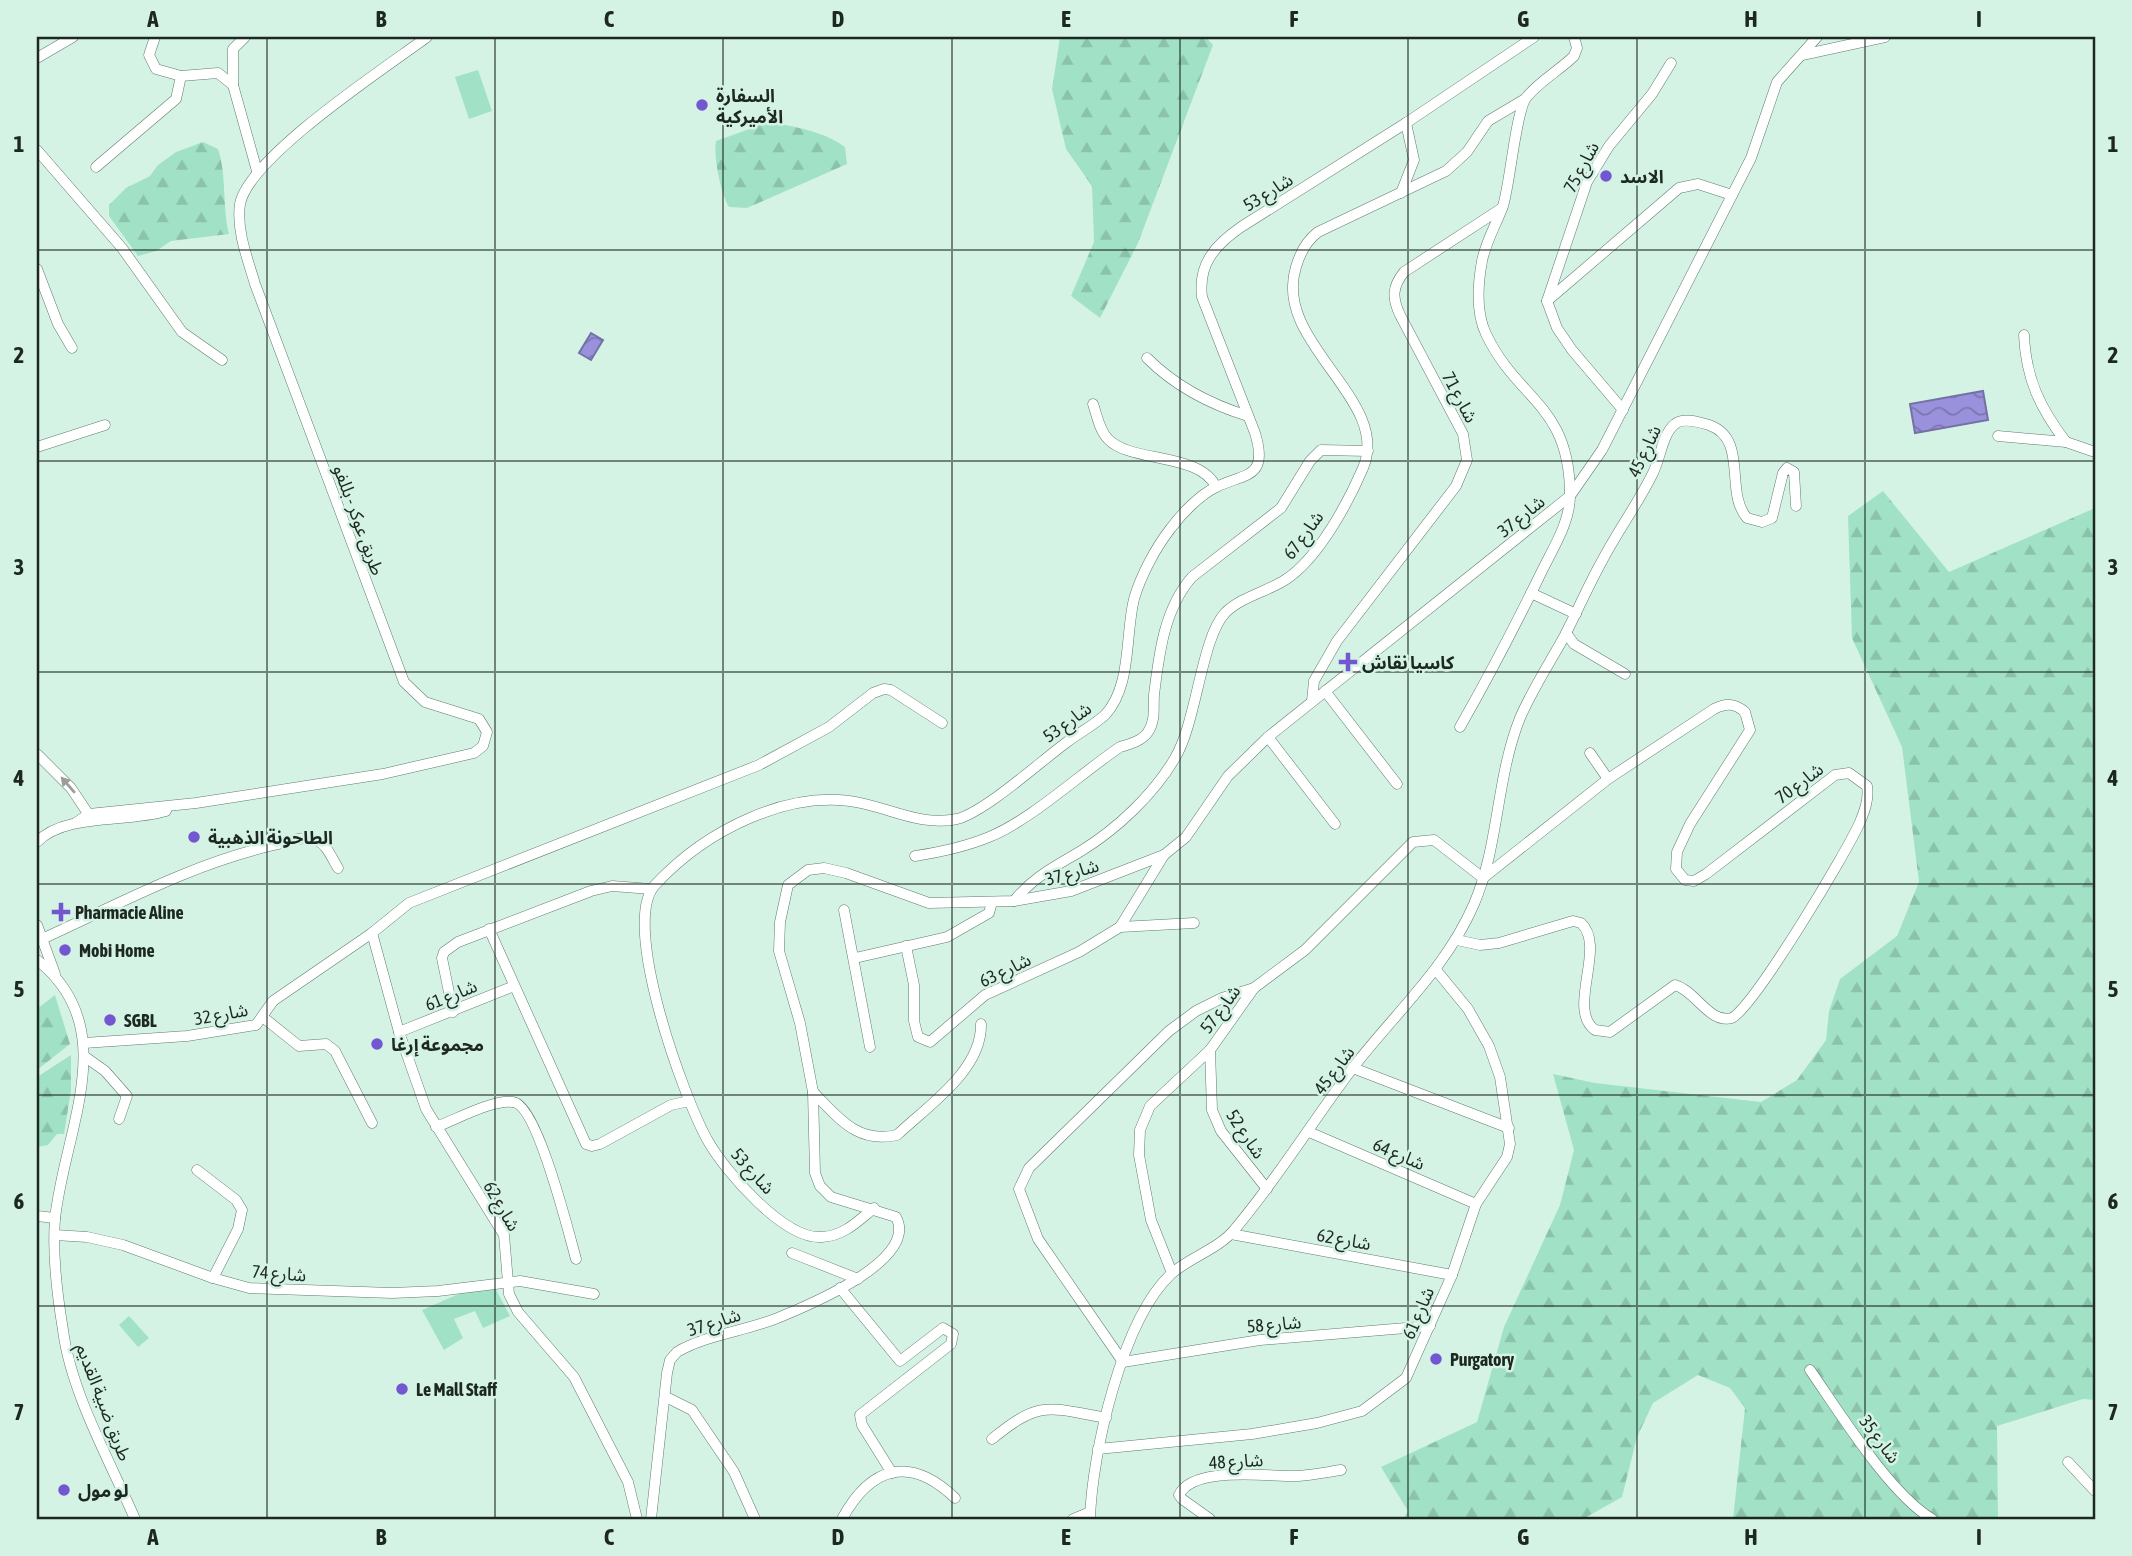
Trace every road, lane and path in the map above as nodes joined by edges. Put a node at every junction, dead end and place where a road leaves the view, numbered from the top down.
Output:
1 (73, 37) edge
2 (155, 37) edge
3 (245, 37) edge
4 (427, 37) edge
5 (1535, 37) edge
6 (1574, 37) edge
7 (1817, 37) edge
8 (1885, 37) edge
9 (1802, 55) junction
10 (37, 58) edge
11 (1671, 64) dead end
12 (180, 76) junction
13 (233, 85) junction
14 (1525, 99) junction
15 (1406, 123) junction
16 (37, 150) edge
17 (96, 167) dead end
18 (257, 171) junction
19 (1401, 193) junction
20 (1732, 195) junction
21 (1502, 207) junction
22 (37, 269) edge
23 (1547, 301) junction
24 (2024, 335) dead end
25 (72, 348) dead end
26 (1147, 358) dead end
27 (222, 360) dead end
28 (1093, 404) dead end
29 (1623, 410) junction
30 (1248, 416) junction
31 (105, 425) dead end
32 (1998, 436) dead end
33 (2066, 442) junction
34 (37, 447) edge
35 (1368, 451) junction
36 (2095, 452) edge
37 (1216, 487) junction
38 (1570, 496) junction
39 (1797, 506) dead end
40 (1531, 593) junction
41 (1576, 614) junction
42 (1566, 634) junction
43 (1625, 674) dead end
44 (1325, 691) junction
45 (1312, 701) junction
46 (942, 723) dead end
47 (1460, 727) dead end
48 (1268, 737) junction
49 (37, 754) edge
50 (1590, 754) dead end
51 (1608, 779) junction
52 (1397, 783) dead end
53 (91, 818) junction
54 (1335, 824) dead end
55 (37, 842) edge
56 (1164, 855) junction
57 (915, 856) dead end
58 (338, 869) dead end
59 (1483, 878) junction
60 (651, 889) junction
61 (1014, 901) junction
62 (992, 902) junction
63 (844, 910) dead end
64 (1194, 923) dead end
65 (1120, 927) junction
66 (489, 929) junction
67 (372, 933) junction
68 (39, 934) edge
69 (1457, 940) junction
70 (906, 946) junction
71 (855, 958) junction
72 (37, 960) edge
73 (1436, 970) junction
74 (55, 975) junction
75 (514, 986) junction
76 (1254, 988) junction
77 (453, 1012) junction
78 (264, 1018) junction
79 (981, 1024) dead end
80 (399, 1032) junction
81 (84, 1043) junction
82 (870, 1047) dead end
83 (1210, 1050) junction
84 (84, 1056) junction
85 (1353, 1068) junction
86 (813, 1092) junction
87 (689, 1101) junction
88 (119, 1119) dead end
89 (372, 1123) dead end
90 (436, 1127) junction
91 (1509, 1128) junction
92 (1309, 1132) junction
93 (197, 1170) dead end
94 (1267, 1189) junction
95 (1476, 1204) junction
96 (874, 1208) junction
97 (37, 1216) edge
98 (55, 1218) junction
99 (1231, 1234) junction
100 (55, 1235) junction
101 (792, 1253) dead end
102 (576, 1259) dead end
103 (1172, 1273) junction
104 (1452, 1275) junction
105 (213, 1279) junction
106 (858, 1279) junction
107 (507, 1282) junction
108 (840, 1288) junction
109 (594, 1294) dead end
110 (1430, 1326) junction
111 (1122, 1362) junction
112 (1810, 1370) dead end
113 (666, 1397) junction
114 (1105, 1418) junction
115 (992, 1439) dead end
116 (1098, 1449) junction
117 (2068, 1462) dead end
118 (1341, 1470) dead end
119 (892, 1473) junction
120 (2095, 1491) edge
121 (955, 1498) dead end
122 (1090, 1516) edge
123 (135, 1519) edge
124 (637, 1519) edge
125 (651, 1519) edge
126 (755, 1519) edge
127 (842, 1519) edge
128 (1073, 1519) edge
129 (1210, 1519) edge
130 (1933, 1519) edge

1 - 10 street
2 - 12 street
3 - 13 street
4 - 18 street, طريق عوكر - بللفو
5 - 15 street, شارع 53
6 - 14 street
7 - 9 street, شارع 37
8 - 9 street
9 - 20 street, شارع 37
11 - 23 street, شارع 75
12 - 13 street
12 - 17 street
13 - 18 street
14 - 19 street
14 - 21 street
15 - 19 street
15 - 30 street, شارع 53
16 - 27 street
18 - 53 street, طريق عوكر - بللفو
19 - 35 street
20 - 23 street
20 - 29 street, شارع 37
21 - 38 street
21 - 45 street, شارع 71
22 - 25 street
23 - 29 street
24 - 33 street
26 - 30 street
28 - 37 street
29 - 38 street, شارع 37
30 - 37 street, شارع 53
31 - 34 street
32 - 33 street
33 - 36 street
35 - 57 street
35 - 61 street, شارع 67
37 - 60 street, شارع 53
38 - 40 street
38 - 44 street, شارع 37
39 - 41 street, شارع 45
40 - 41 street
40 - 47 street
41 - 42 street, شارع 45
42 - 43 street
42 - 59 street, شارع 45
44 - 45 street, شارع 37
44 - 52 street
45 - 48 street, شارع 37
46 - 67 street, شارع 32
48 - 54 street
48 - 56 street, شارع 37
53 -> 49 street
50 - 51 street
51 - 59 street, شارع 70
51 - 69 street, شارع 70
53 - 55 street, طريق عوكر - بللفو
56 - 61 street, شارع 37
56 - 65 street, شارع 63
58 - 68 street
59 - 69 street, شارع 45
59 - 76 street, شارع 57
60 - 66 street
60 - 87 street, شارع 53
61 - 62 street, شارع 37
62 - 70 street
62 - 86 street, شارع 37
63 - 71 street
64 - 65 street
65 - 70 street, شارع 63
66 - 75 street
66 - 77 street
67 - 78 street, شارع 32
67 - 80 street, شارع 62
68 - 74 street
69 - 73 street, شارع 45
70 - 71 street
71 - 82 street
72 - 74 street
73 - 85 street, شارع 45
73 - 91 street, شارع 61
74 - 81 street, طريق ضبية القديم
75 - 77 street, شارع 61
75 - 87 street
76 - 83 street, شارع 57
76 - 111 street
77 - 80 street, شارع 61
78 - 81 street, شارع 32
78 - 89 street
79 - 86 street
80 - 90 street, شارع 62
81 - 84 street, طريق ضبية القديم
83 - 94 street, شارع 52
83 - 103 street, شارع 57
84 - 88 street
84 - 98 street, طريق ضبية القديم
85 - 91 street
85 - 92 street, شارع 45
86 - 96 street, شارع 37
87 - 96 street, شارع 53
90 - 102 street
90 - 107 street, شارع 62
91 - 95 street, شارع 61
92 - 94 street, شارع 45
92 - 95 street, شارع 64
93 - 105 street
94 - 99 street, شارع 45
95 - 104 street, شارع 61
96 - 106 street, شارع 37
97 - 98 street
98 - 100 street, طريق ضبية القديم
99 - 103 street, شارع 45
99 - 104 street, شارع 62
100 - 105 street, شارع 74
100 - 123 street, طريق ضبية القديم
101 - 106 street
103 - 111 street, شارع 45
104 - 110 street, شارع 61
105 - 107 street, شارع 74
106 - 108 street, شارع 37
107 - 109 street, شارع 74
107 - 124 street, شارع 62
108 - 113 street, شارع 37
108 - 119 street
110 - 111 street, شارع 58
110 - 116 street, شارع 61
111 - 114 street, شارع 45
112 - 130 street, شارع 35
113 - 125 street, شارع 37
113 - 126 street
114 - 115 street
114 - 116 street, شارع 45
116 - 122 street, شارع 45
117 - 120 street
118 - 129 street, شارع 48
119 - 121 street
119 - 127 street
122 - 128 street

